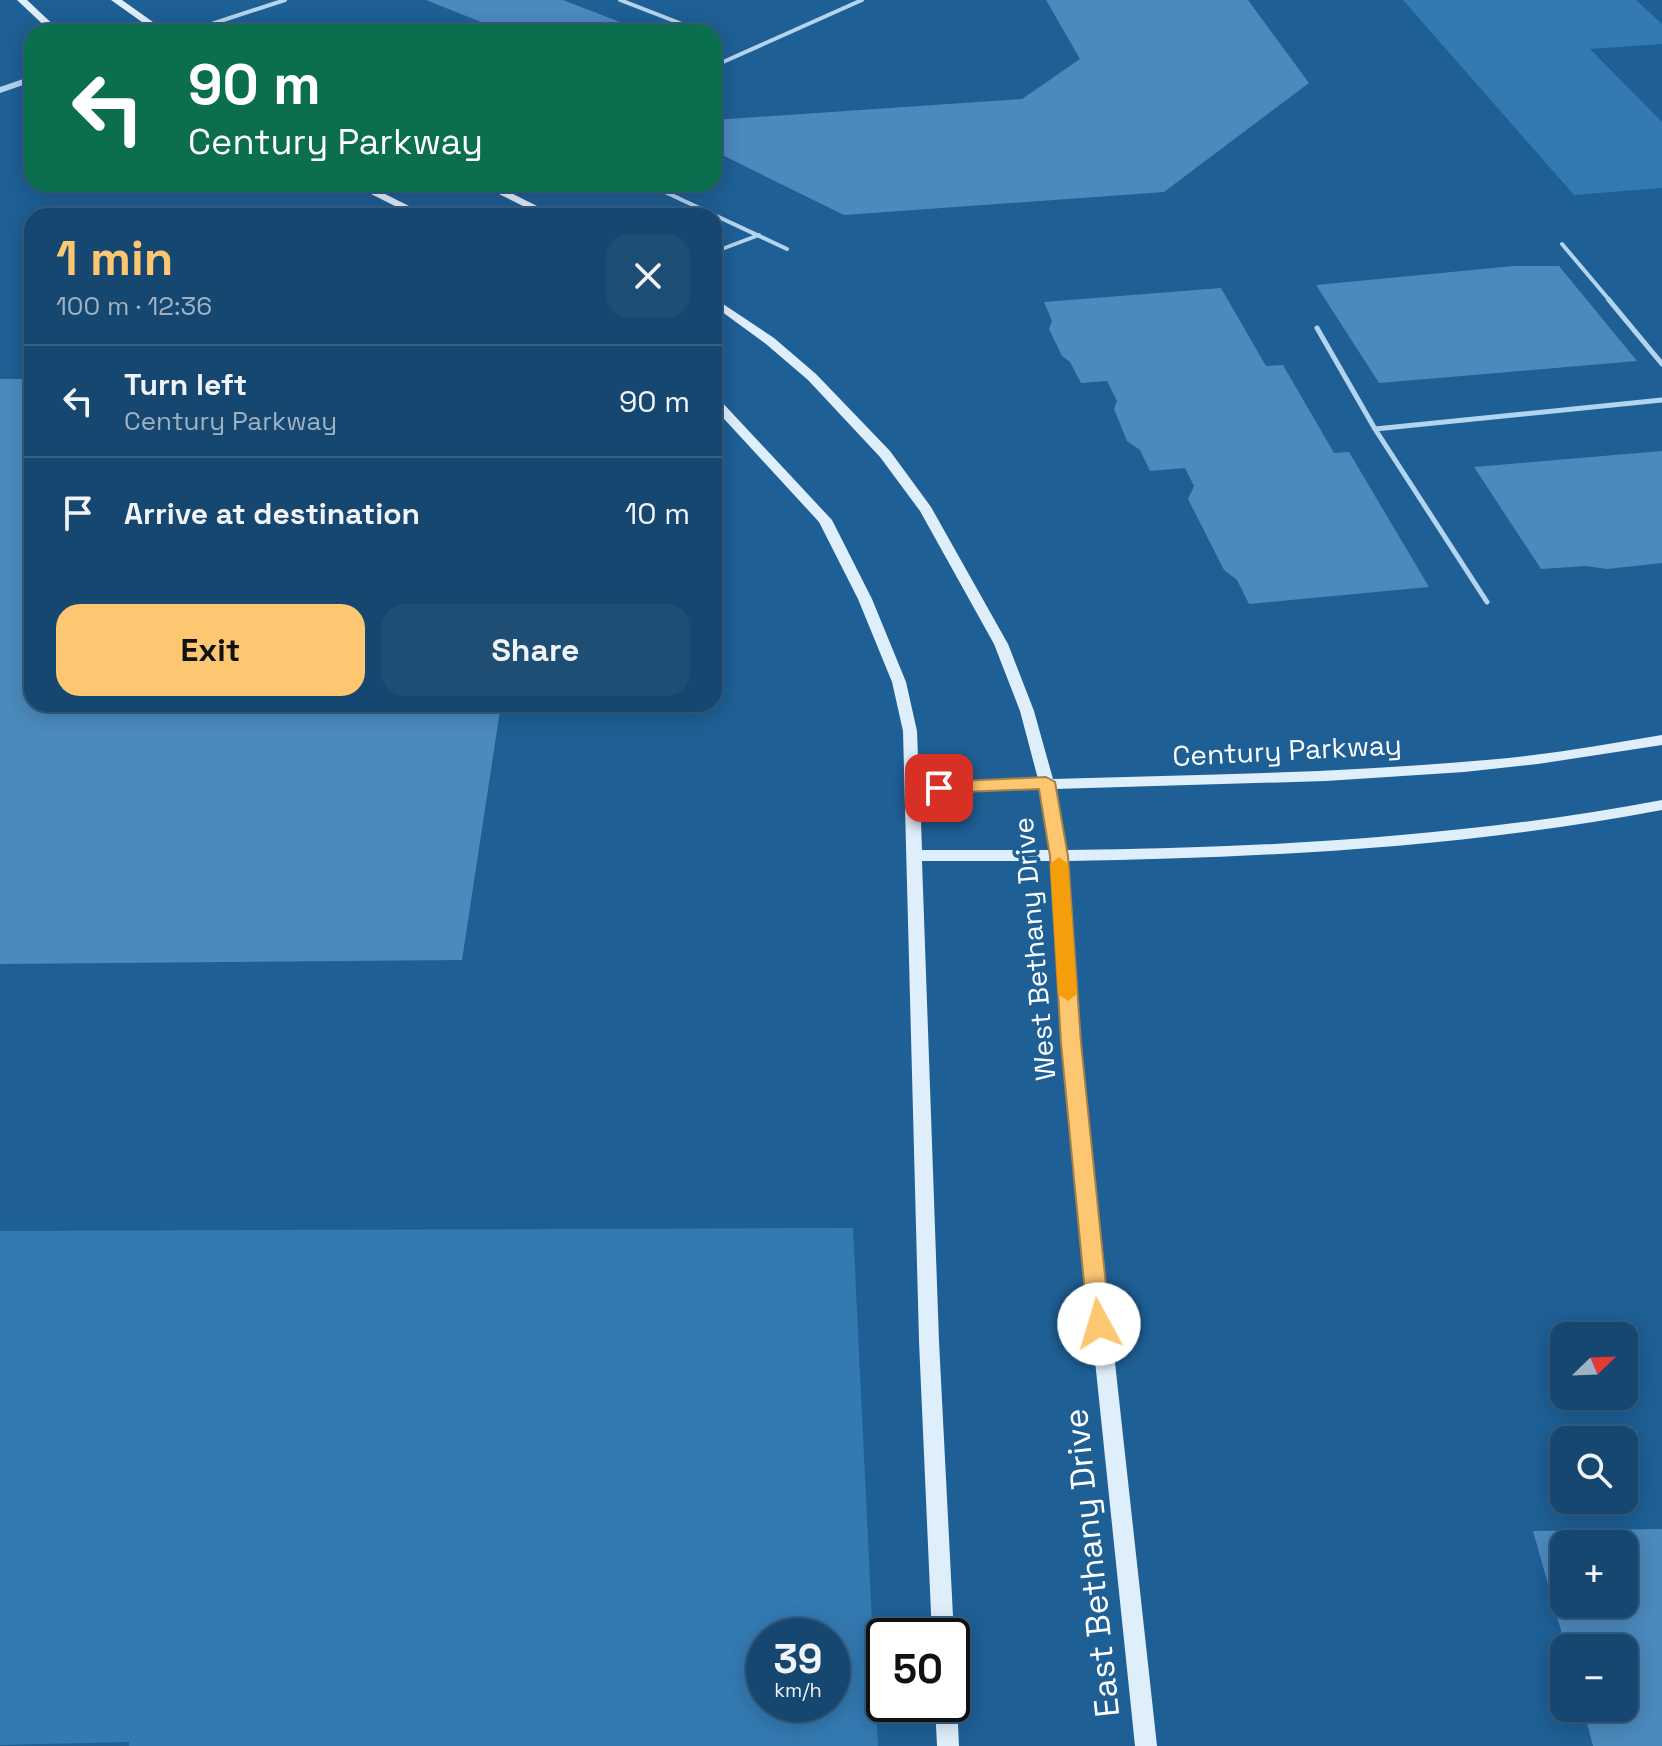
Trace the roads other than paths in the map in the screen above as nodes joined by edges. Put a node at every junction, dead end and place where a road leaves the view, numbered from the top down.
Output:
1 (22, 0) edge
2 (116, 0) edge
3 (285, 0) edge
4 (620, 0) edge
5 (862, 0) edge
6 (48, 24) edge
7 (150, 24) edge
8 (212, 24) edge
9 (682, 24) edge
10 (722, 62) edge
11 (24, 82) edge
12 (0, 90) edge
13 (373, 192) edge
14 (501, 192) edge
15 (664, 192) edge
16 (407, 208) edge
17 (535, 208) edge
18 (697, 208) edge
19 (722, 220) edge
20 (759, 235) junction
21 (1562, 244) dead end
22 (722, 249) edge
23 (787, 249) dead end
24 (722, 307) edge
25 (1317, 328) dead end
26 (1662, 364) edge
27 (1662, 400) edge
28 (722, 410) edge
29 (1375, 429) junction
30 (1487, 602) dead end
31 (1662, 740) edge
32 (1046, 782) junction
33 (913, 789) junction
34 (1662, 805) edge
35 (915, 855) junction
36 (1059, 856) junction
37 (1099, 1324) joint
38 (942, 1618) edge
39 (947, 1722) edge
40 (948, 1746) edge
41 (1146, 1746) edge

1 - 6 main road
2 - 7 main road
3 - 8 lane
4 - 9 lane
5 - 10 lane
11 - 12 street
13 - 16 main road
14 - 17 main road
15 - 18 lane
19 - 20 lane
20 - 22 lane
20 - 23 lane
21 - 26 lane
24 - 32 main road, West Bethany Drive
25 - 29 lane
27 - 29 lane
28 - 33 main road
29 - 30 lane
31 - 32 main road, Century Parkway
32 - 33 main road, Century Parkway
32 - 36 main road, West Bethany Drive
33 - 35 main road
34 - 36 main road
35 - 36 main road
35 - 38 main road
36 - 37 main road, West Bethany Drive
37 - 41 main road, East Bethany Drive
39 - 40 main road

